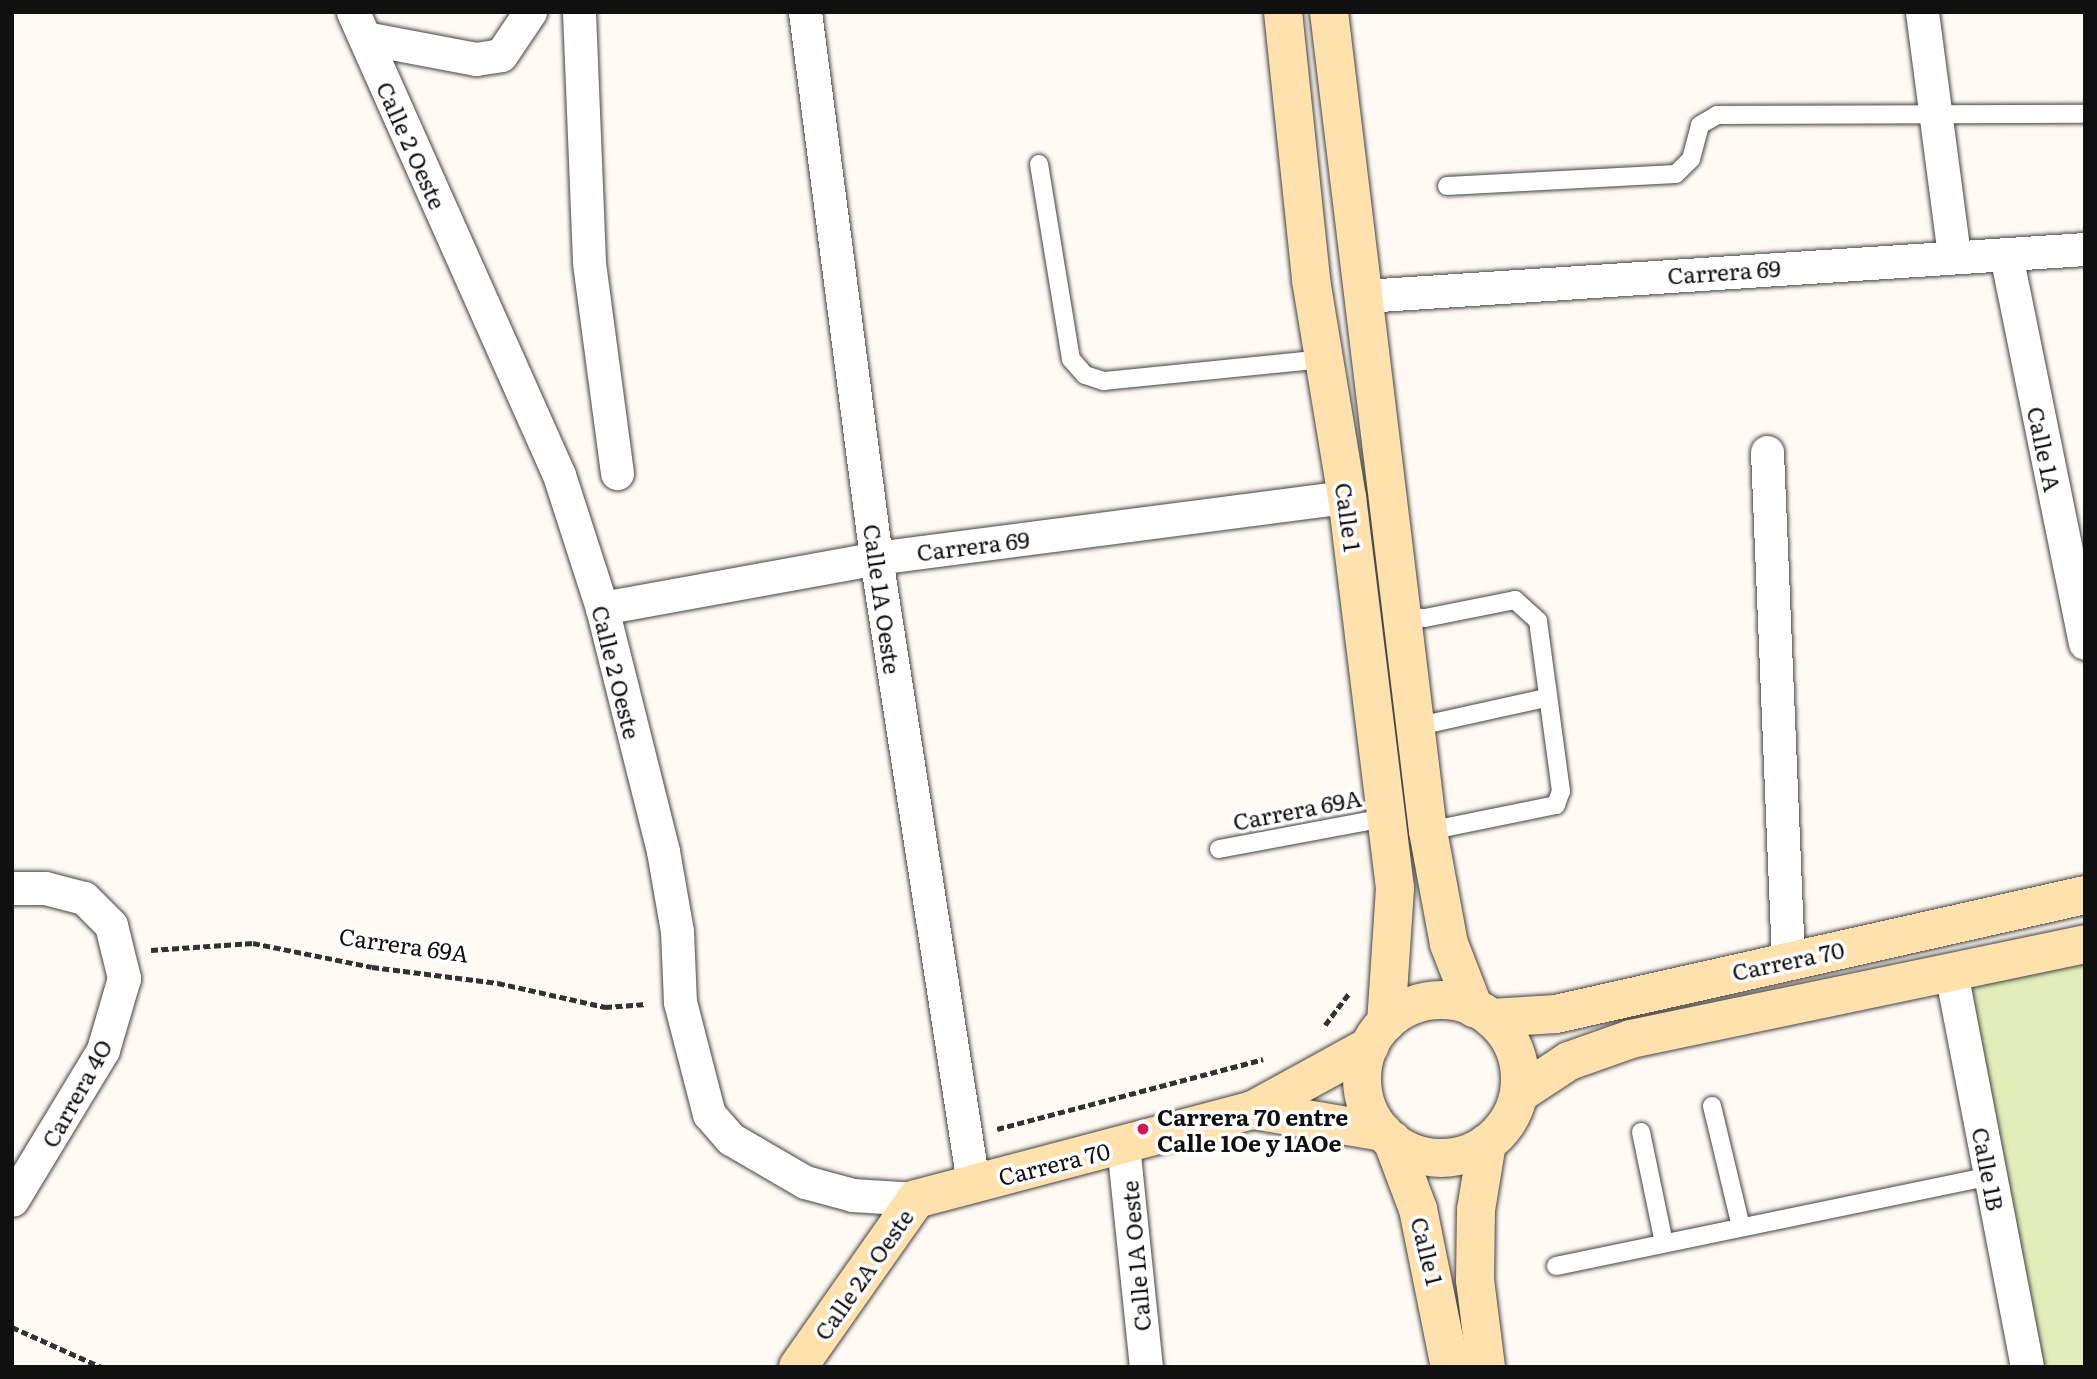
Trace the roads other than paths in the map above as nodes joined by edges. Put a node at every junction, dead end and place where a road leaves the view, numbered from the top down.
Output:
1 (530, 12) edge
2 (579, 12) edge
3 (805, 12) edge
4 (1283, 12) edge
5 (1329, 12) edge
6 (1922, 12) edge
7 (359, 25) edge
8 (1935, 112) junction
9 (2085, 114) edge
10 (1039, 164) dead end
11 (1447, 186) dead end
12 (2085, 248) edge
13 (1954, 254) junction
14 (2006, 255) junction
15 (1364, 296) junction
16 (1324, 359) junction
17 (1767, 452) dead end
18 (617, 473) dead end
19 (1347, 497) junction
20 (876, 558) junction
21 (602, 608) junction
22 (1400, 617) junction
23 (2085, 643) edge
24 (1546, 698) junction
25 (1414, 727) junction
26 (1385, 818) junction
27 (1428, 831) junction
28 (1219, 849) dead end
29 (12, 888) edge
30 (2085, 895) edge
31 (2085, 944) edge
32 (1788, 960) junction
33 (1951, 972) junction
34 (1483, 1013) junction
35 (1378, 1034) junction
36 (1519, 1094) junction
37 (1712, 1106) dead end
38 (1253, 1110) junction
39 (1642, 1132) dead end
40 (1387, 1136) junction
41 (1487, 1143) junction
42 (1124, 1145) junction
43 (1990, 1176) junction
44 (973, 1183) junction
45 (925, 1196) junction
46 (12, 1200) edge
47 (1741, 1227) junction
48 (1664, 1243) junction
49 (1556, 1266) dead end
50 (798, 1367) edge
51 (1146, 1367) edge
52 (1450, 1367) edge
53 (1486, 1367) edge
54 (2028, 1367) edge

1 - 7 street
2 - 18 street
3 - 20 street, Calle 1A Oeste
4 - 16 street, Calle 1
5 - 15 street, Calle 1
6 - 8 street
7 - 21 street, Calle 2 Oeste
8 - 9 lane
8 - 11 lane
8 - 13 street
10 - 16 lane
12 - 14 street, Carrera 69
13 - 14 street, Carrera 69
13 - 15 street, Carrera 69
14 - 23 street, Calle 1A
15 - 22 street, Calle 1
16 - 19 street, Calle 1
17 - 32 street
19 - 20 street, Carrera 69
19 - 26 street, Calle 1
20 - 21 street, Carrera 69
20 - 44 street, Calle 1A Oeste
21 - 45 street, Calle 2 Oeste
22 - 24 lane
22 - 25 street, Calle 1
24 - 25 lane
24 - 27 lane
25 - 27 street, Calle 1
26 - 28 lane, Carrera 69A
26 - 35 street, Calle 1
27 - 34 street, Calle 1
29 - 46 street, Carrera 4O
30 - 32 street, Carrera 70
31 - 33 street, Carrera 70
32 - 34 street, Carrera 70
33 - 36 street, Carrera 70
33 - 43 street, Calle 1B
34 - 35 street
34 - 36 street
35 - 38 street, Carrera 70
35 - 40 street
36 - 41 street
37 - 47 lane
38 - 40 street, Carrera 70
38 - 42 street, Carrera 70
39 - 48 lane
40 - 41 street
40 - 52 street, Calle 1
41 - 53 street, Calle 1
42 - 44 street, Carrera 70
42 - 51 street, Calle 1A Oeste
43 - 47 lane
43 - 54 street, Calle 1B
44 - 45 street, Carrera 70
45 - 50 street, Calle 2A Oeste
47 - 48 lane
48 - 49 lane

